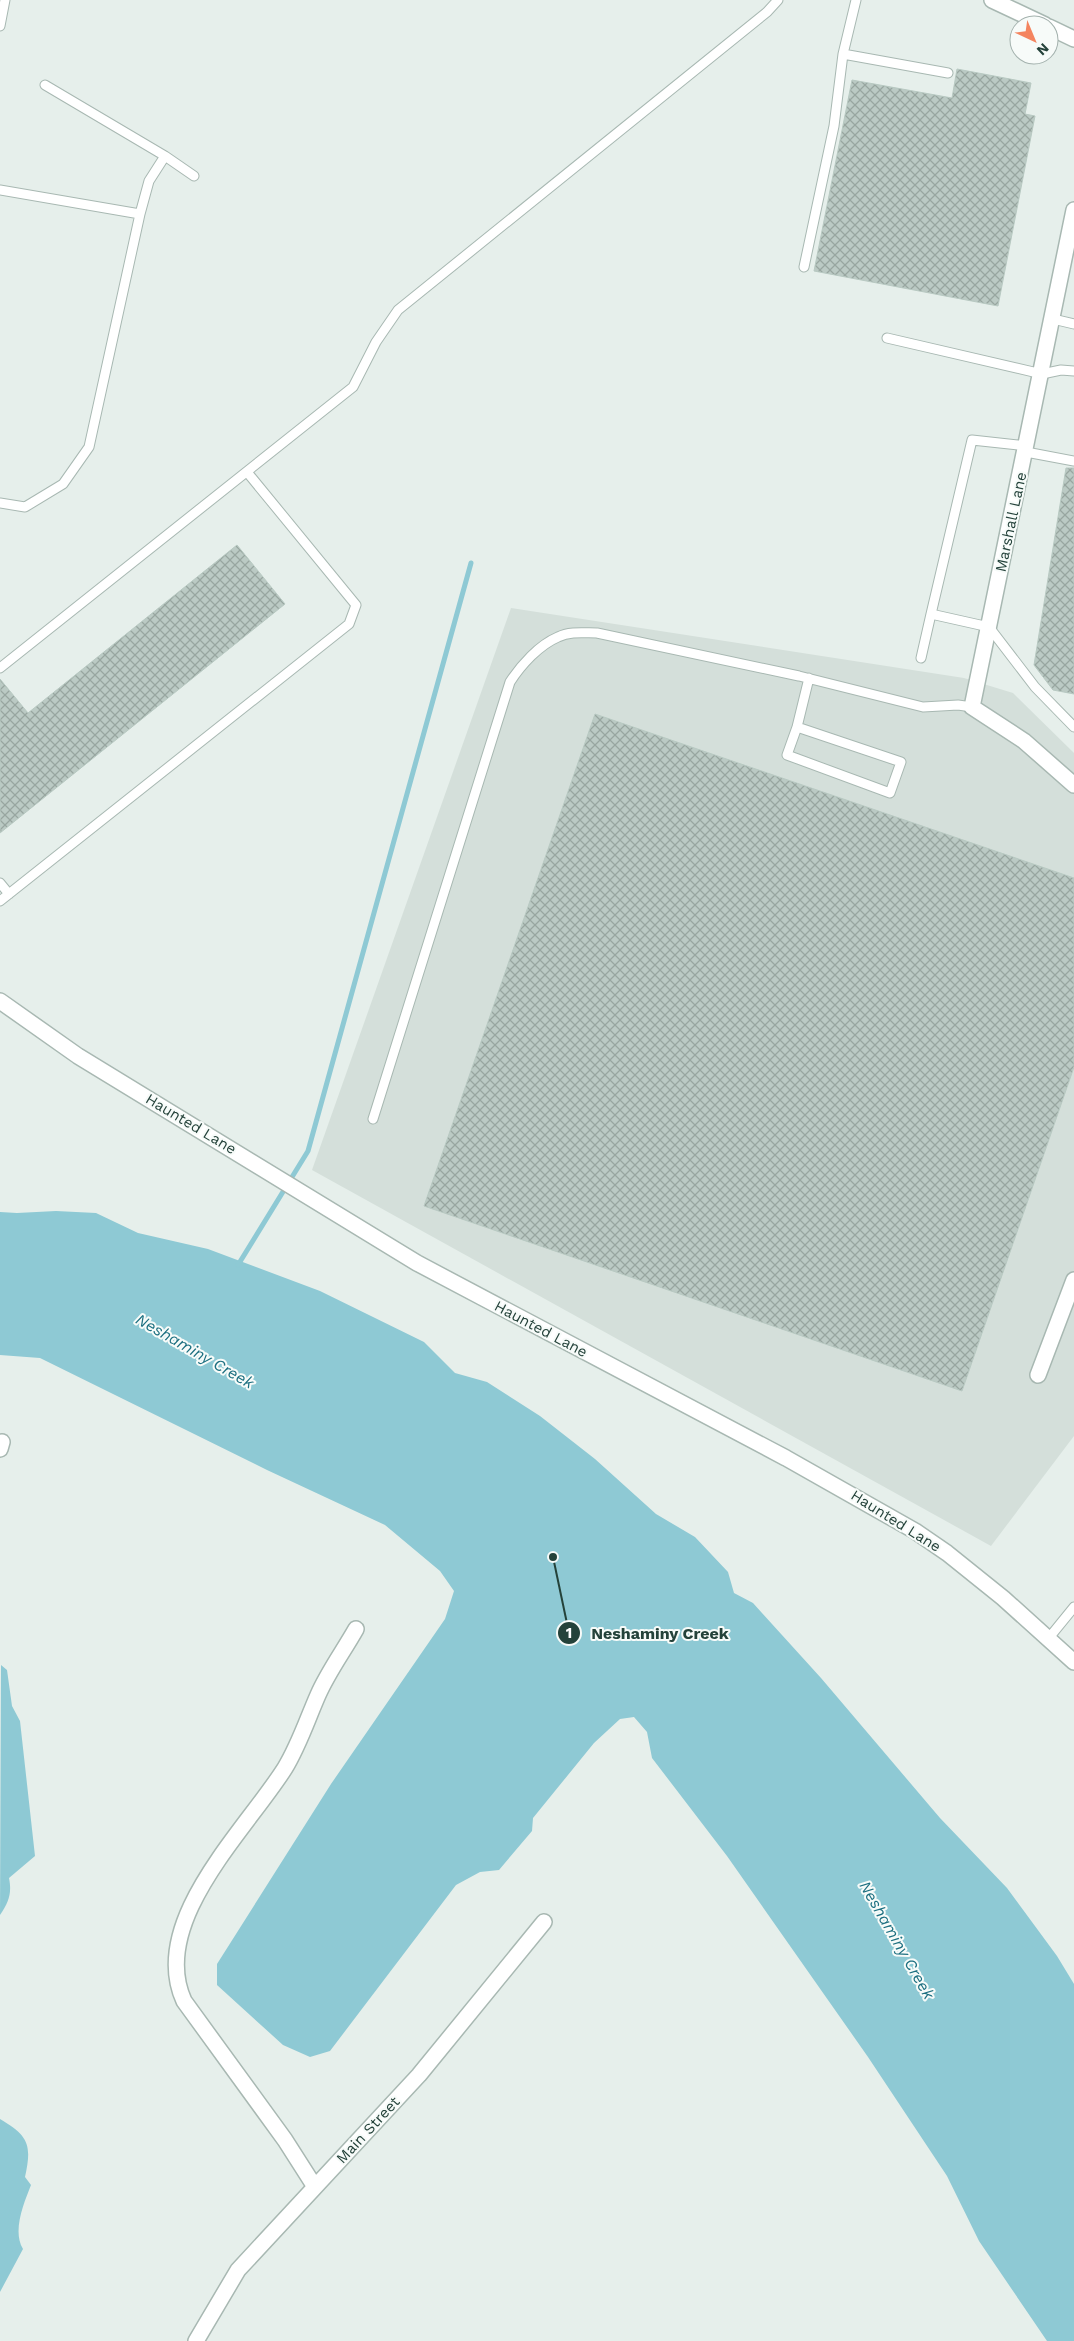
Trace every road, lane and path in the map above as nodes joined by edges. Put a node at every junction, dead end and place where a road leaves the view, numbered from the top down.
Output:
1 (5, 0) edge
2 (778, 0) edge
3 (856, 0) edge
4 (992, 0) edge
5 (1024, 15) edge
6 (0, 26) edge
7 (1059, 32) edge
8 (1074, 39) edge
9 (843, 54) junction
10 (948, 73) dead end
11 (45, 85) dead end
12 (165, 156) junction
13 (194, 176) dead end
14 (0, 190) edge
15 (1074, 210) edge
16 (140, 214) junction
17 (804, 267) dead end
18 (1053, 319) junction
19 (1074, 324) edge
20 (887, 338) dead end
21 (1074, 371) edge
22 (1042, 374) junction
23 (1026, 449) junction
24 (1074, 461) edge
25 (247, 472) junction
26 (0, 503) edge
27 (931, 614) junction
28 (989, 627) junction
29 (921, 658) dead end
30 (0, 668) edge
31 (809, 678) junction
32 (972, 706) junction
33 (797, 727) junction
34 (1074, 727) edge
35 (1074, 786) edge
36 (0, 883) edge
37 (9, 894) junction
38 (0, 901) edge
39 (0, 1001) edge
40 (373, 1119) dead end
41 (1074, 1280) edge
42 (1038, 1375) dead end
43 (1074, 1607) edge
44 (356, 1630) dead end
45 (1048, 1639) junction
46 (1074, 1662) edge
47 (544, 1922) dead end
48 (315, 2187) junction
49 (196, 2341) edge

1 - 6 lane
2 - 25 lane
3 - 9 lane
4 - 5 street
7 - 8 street
9 - 10 lane
9 - 17 lane
11 - 12 lane
12 - 13 lane
12 - 16 lane
14 - 16 lane
15 - 18 street, Marshall Lane
16 - 26 lane
18 - 19 lane
18 - 22 street, Marshall Lane
20 - 22 lane
21 - 22 lane
22 - 23 street, Marshall Lane
23 - 24 lane
23 - 27 lane
23 - 28 street, Marshall Lane
25 - 30 lane
25 - 37 lane
27 - 28 lane
27 - 29 lane
28 - 32 street, Marshall Lane
28 - 34 lane
31 - 32 lane
31 - 33 lane
31 - 40 lane
32 - 35 street
33 - 33 lane
36 - 37 lane
37 - 38 lane
39 - 45 street, Haunted Lane
41 - 42 street
43 - 45 lane
44 - 48 street
45 - 46 street, Haunted Lane
47 - 48 street, Main Street
48 - 49 street, Main Street

